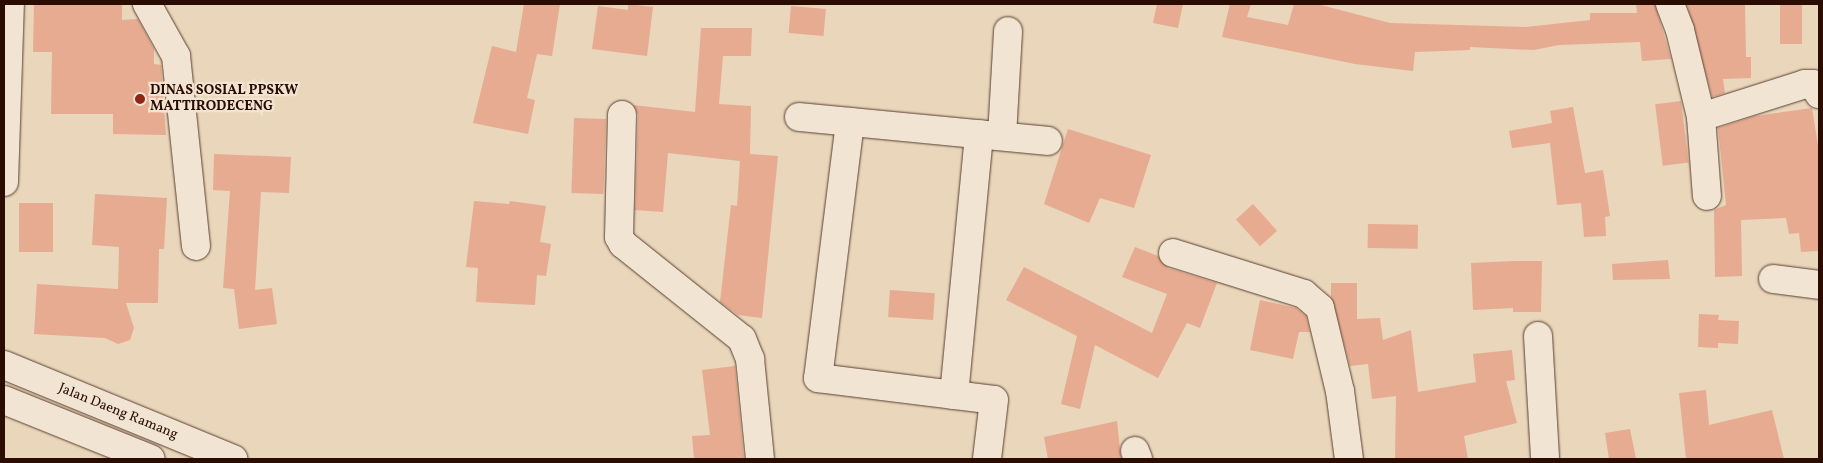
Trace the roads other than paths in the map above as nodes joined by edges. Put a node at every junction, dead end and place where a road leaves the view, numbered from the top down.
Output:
1 (10, 4) edge
2 (147, 4) edge
3 (1670, 4) edge
4 (1008, 31) dead end
5 (1819, 94) edge
6 (622, 115) dead end
7 (799, 117) dead end
8 (1701, 117) junction
9 (850, 122) junction
10 (990, 135) junction
11 (1048, 141) dead end
12 (4, 182) edge
13 (1707, 196) dead end
14 (196, 246) dead end
15 (1173, 253) dead end
16 (1773, 279) dead end
17 (1819, 285) edge
18 (1538, 336) dead end
19 (4, 365) edge
20 (954, 395) junction
21 (4, 400) edge
22 (194, 452) edge
23 (151, 459) edge
24 (233, 459) edge
25 (760, 459) edge
26 (987, 459) edge
27 (1349, 459) edge
28 (1545, 459) edge

1 - 12 street
2 - 14 street
3 - 8 street
4 - 10 street
5 - 8 street
6 - 25 street
7 - 9 street
8 - 13 street
9 - 10 street
9 - 20 street
10 - 11 street
10 - 20 street
15 - 27 street
16 - 17 street
18 - 28 street
19 - 22 street, Jalan Daeng Ramang
20 - 26 street
21 - 23 street
22 - 24 street, Jalan Daeng Ramang

